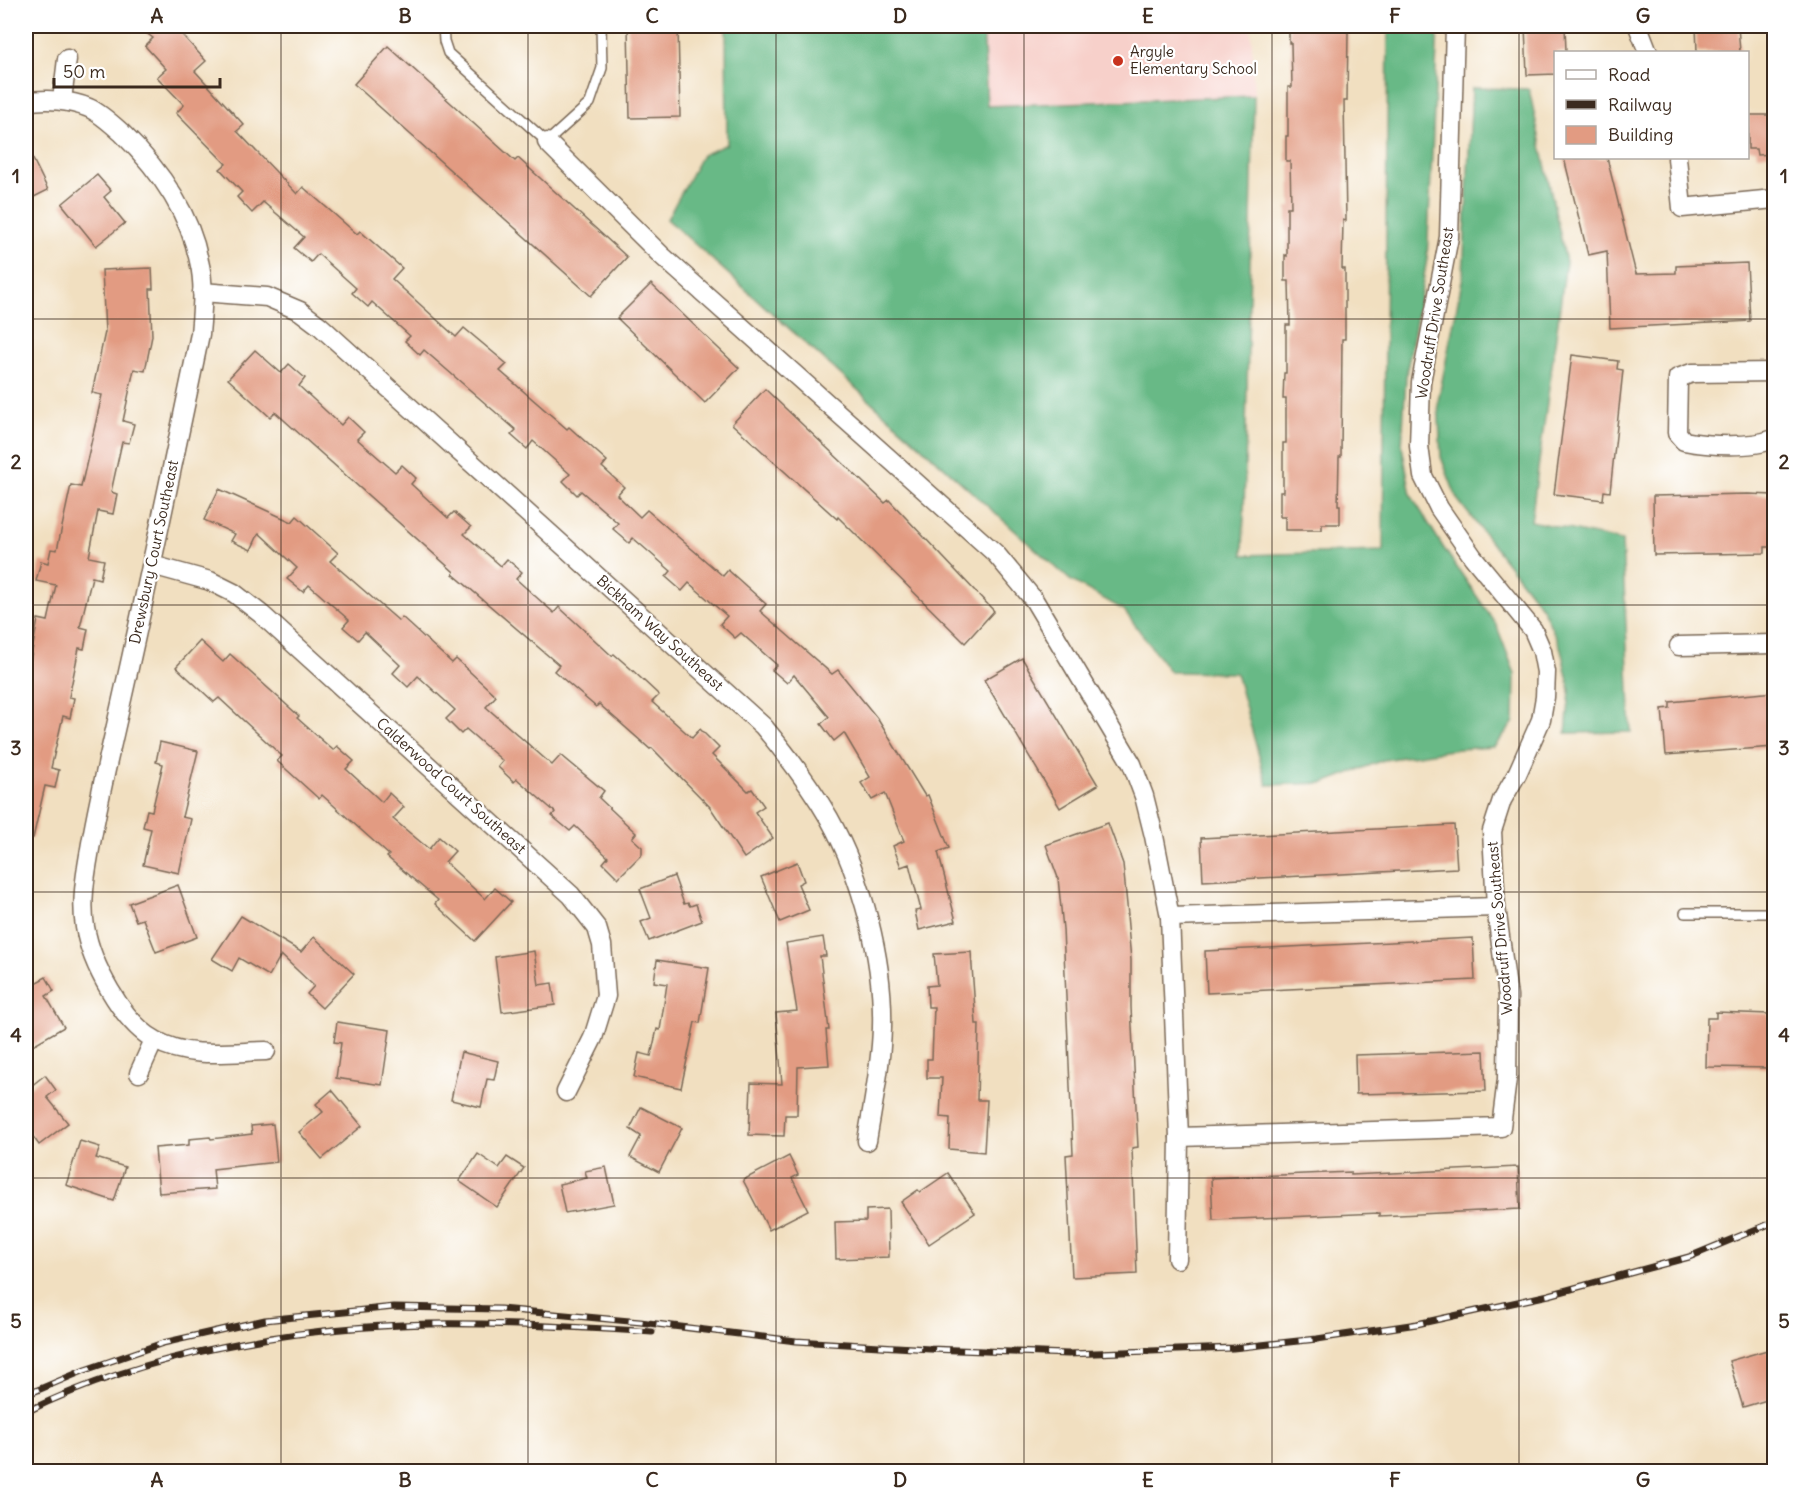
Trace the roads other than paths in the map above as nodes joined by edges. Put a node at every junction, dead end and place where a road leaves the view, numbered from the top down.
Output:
1 (443, 26) edge
2 (601, 26) edge
3 (1455, 26) edge
4 (1638, 26) edge
5 (1648, 51) edge
6 (67, 59) dead end
7 (62, 100) junction
8 (26, 102) edge
9 (547, 142) junction
10 (1677, 159) edge
11 (1774, 199) edge
12 (202, 292) junction
13 (1774, 372) edge
14 (1774, 439) edge
15 (152, 565) junction
16 (1774, 645) edge
17 (1679, 646) dead end
18 (1496, 907) junction
19 (1685, 913) dead end
20 (1774, 914) edge
21 (1170, 917) junction
22 (153, 1040) junction
23 (266, 1051) dead end
24 (139, 1073) dead end
25 (567, 1092) dead end
26 (1179, 1137) junction
27 (867, 1141) dead end
28 (1177, 1259) dead end

1 - 9 lane
2 - 9 lane
3 - 18 street, Woodruff Drive Southeast
4 - 5 street
6 - 7 street
7 - 8 street, Drewsbury Court Southeast
7 - 12 street, Drewsbury Court Southeast
9 - 21 street
10 - 11 street
12 - 15 street, Drewsbury Court Southeast
12 - 27 street, Bickham Way Southeast
13 - 14 street
15 - 22 street, Drewsbury Court Southeast
15 - 25 street, Calderwood Court Southeast
16 - 17 street
18 - 21 street
18 - 26 street, Woodruff Drive Southeast
19 - 20 lane
21 - 26 street
22 - 23 street, Drewsbury Court Southeast
22 - 24 street
26 - 28 street

